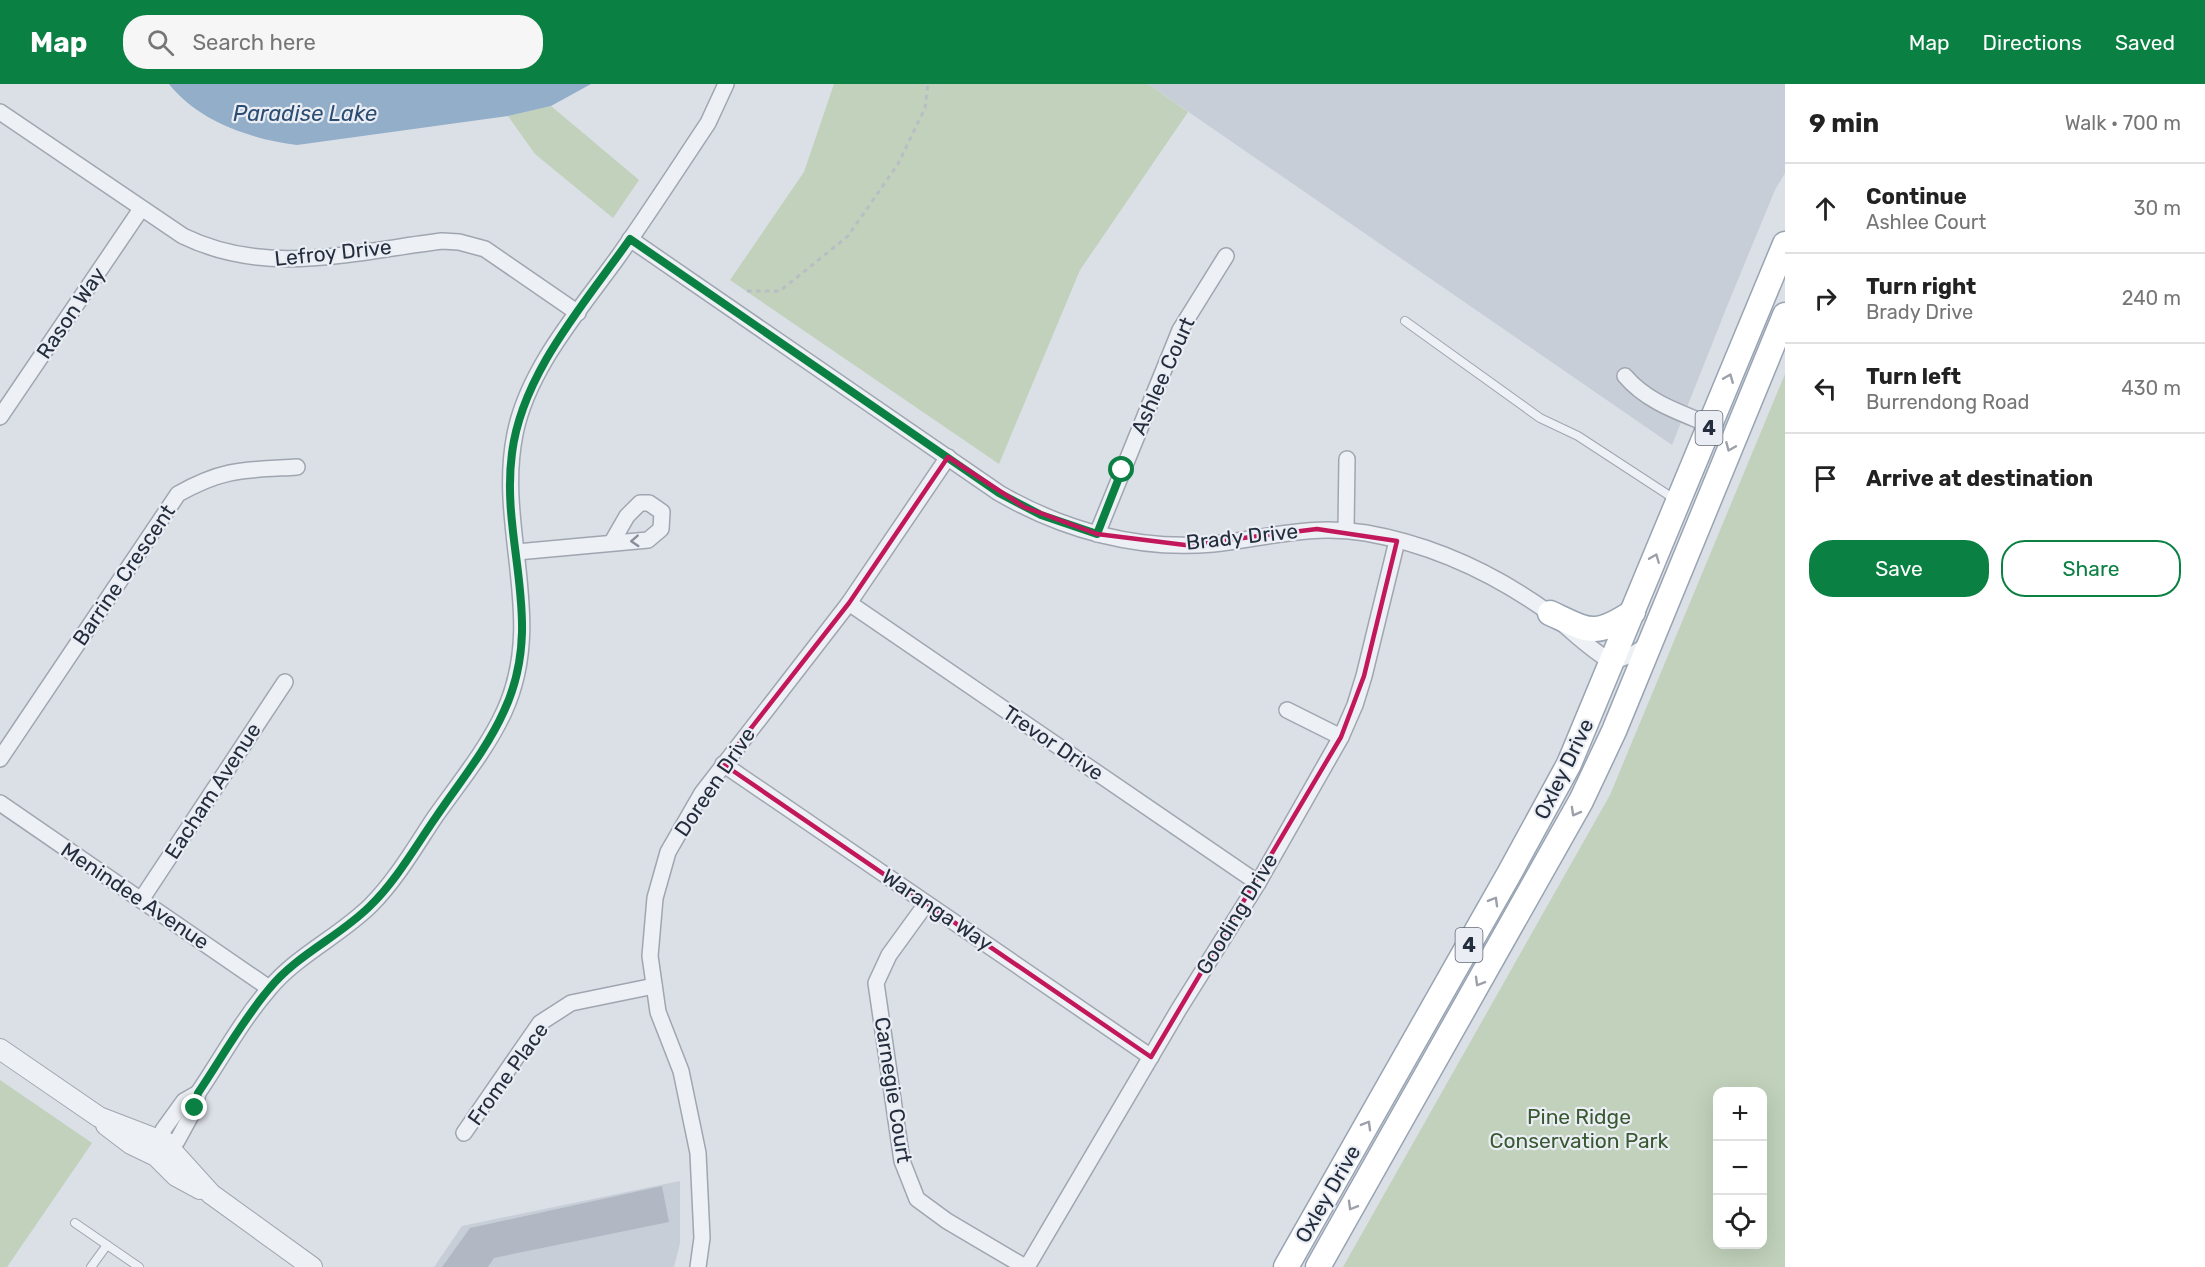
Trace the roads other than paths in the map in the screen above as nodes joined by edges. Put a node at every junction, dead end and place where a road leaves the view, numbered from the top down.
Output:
1 (726, 84) edge
2 (0, 112) edge
3 (141, 209) junction
4 (630, 239) junction
5 (1785, 243) edge
6 (1226, 256) dead end
7 (578, 313) junction
8 (1785, 315) edge
9 (1405, 321) dead end
10 (1625, 376) dead end
11 (0, 417) edge
12 (1710, 424) junction
13 (948, 457) junction
14 (1347, 459) dead end
15 (297, 467) dead end
16 (1678, 502) junction
17 (1346, 530) junction
18 (1097, 534) junction
19 (1397, 541) junction
20 (612, 542) dead end
21 (517, 552) junction
22 (849, 603) junction
23 (1633, 612) junction
24 (1550, 613) junction
25 (1650, 644) junction
26 (1612, 662) junction
27 (285, 682) dead end
28 (1287, 710) dead end
29 (1621, 712) junction
30 (1341, 737) junction
31 (0, 759) edge
32 (723, 764) junction
33 (0, 803) edge
34 (1523, 849) junction
35 (1258, 882) junction
36 (141, 900) junction
37 (926, 903) junction
38 (654, 987) junction
39 (269, 988) junction
40 (0, 1049) edge
41 (1151, 1057) junction
42 (464, 1133) dead end
43 (160, 1149) junction
44 (75, 1223) dead end
45 (107, 1245) junction
46 (297, 1254) junction
47 (91, 1267) edge
48 (139, 1267) edge
49 (312, 1267) edge
50 (325, 1267) edge
51 (698, 1267) edge
52 (1026, 1267) edge
53 (1286, 1267) edge
54 (1318, 1267) edge

1 - 4 street
2 - 3 street, Lefroy Drive
3 - 7 street, Lefroy Drive
3 - 11 street, Rason Way
4 - 7 street
4 - 13 street, Brady Drive
12 -> 5 main road, Oxley Drive / 4
6 - 18 street, Ashlee Court
7 - 21 street
8 -> 25 main road, Oxley Drive / 4
9 - 16 lane
10 - 12 street
12 - 16 main road, Oxley Drive / 4
13 - 18 street, Brady Drive
13 - 22 street, Doreen Drive
14 - 17 street
15 - 31 street, Barrine Crescent
23 -> 16 main road, Oxley Drive / 4
17 - 18 street, Brady Drive
17 - 19 street, Brady Drive
19 - 24 street, Brady Drive
19 - 30 street, Gooding Drive
20 - 21 street
21 - 39 street
22 - 32 street, Doreen Drive
22 - 35 street, Trevor Drive
23 - 24 main road
23 - 26 main road, Oxley Drive / 4
24 - 26 street, Brady Drive
25 - 26 street
25 - 29 main road, Oxley Drive / 4
26 - 34 main road, Oxley Drive / 4
27 - 36 street, Eacham Avenue
28 - 30 street
29 - 34 main road
29 -> 54 main road, Oxley Drive / 4
30 - 35 street, Gooding Drive
32 - 37 street, Waranga Way
32 - 38 street, Doreen Drive
33 - 36 street, Menindee Avenue
53 -> 34 main road, Oxley Drive / 4
35 - 41 street, Gooding Drive
36 - 39 street, Menindee Avenue
37 - 41 street, Waranga Way
37 - 52 street, Carnegie Court
38 - 42 street, Frome Place
38 - 51 street, Doreen Drive
39 - 43 street
40 - 43 street
41 - 52 street, Gooding Drive
43 - 46 street
44 - 45 lane
45 - 47 lane
45 - 48 lane
46 - 49 street
46 - 50 street

